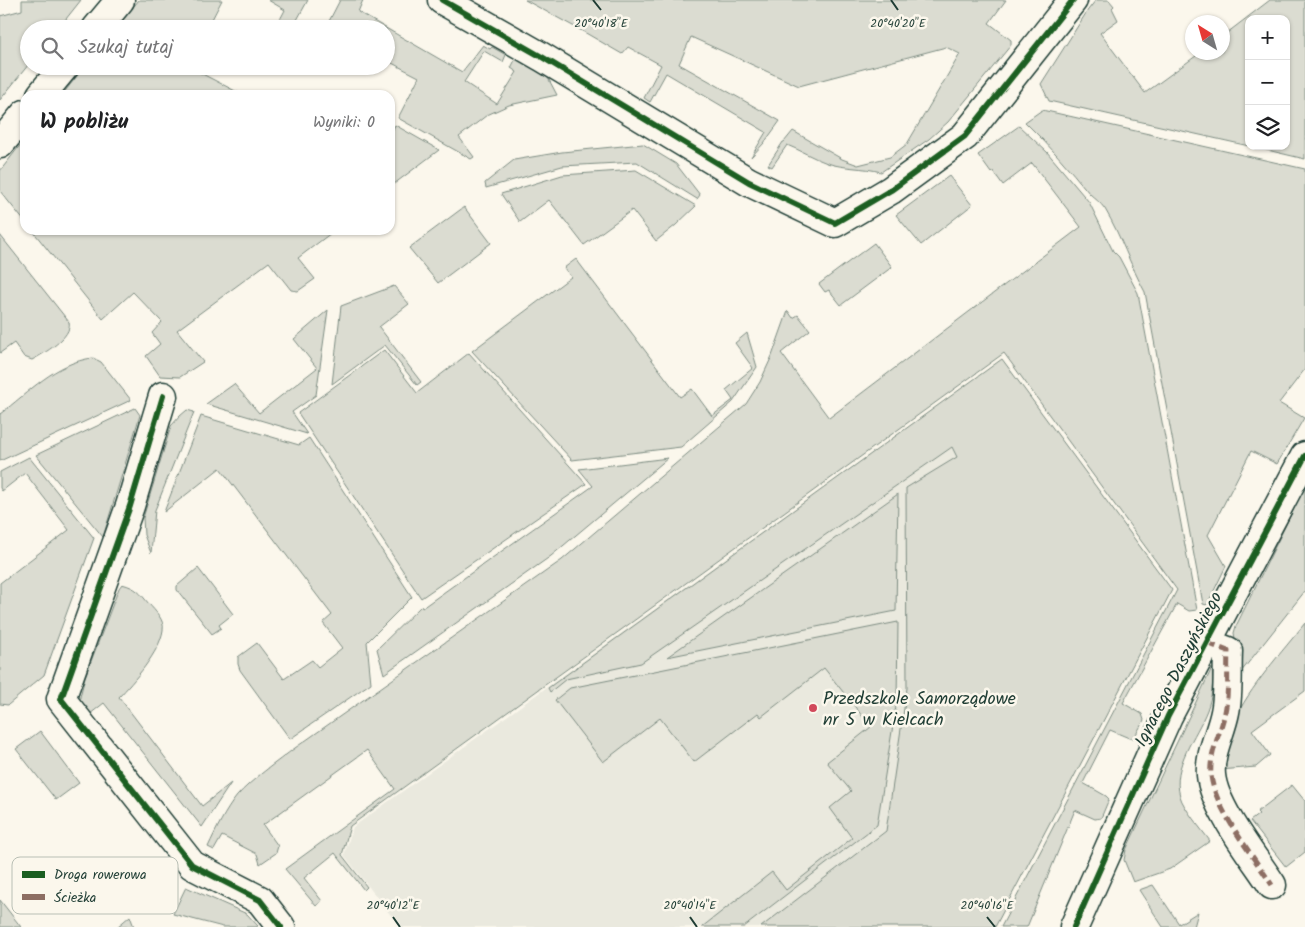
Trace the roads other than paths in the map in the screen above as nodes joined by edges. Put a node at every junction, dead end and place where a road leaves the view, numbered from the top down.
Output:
1 (120, 0) edge
2 (442, 0) edge
3 (1072, 0) edge
4 (103, 20) edge
5 (58, 75) edge
6 (45, 90) edge
7 (20, 120) edge
8 (0, 144) edge
9 (163, 396) dead end
10 (1305, 456) edge
11 (1207, 643) junction
12 (1272, 885) dead end
13 (281, 927) edge
14 (1074, 927) edge

1 - 4 street
2 - 3 street
5 - 6 street
7 - 8 street
9 - 13 street
10 - 11 street, Ignacego Daszyńskiego
11 - 12 street
11 - 14 street, Ignacego Daszyńskiego

